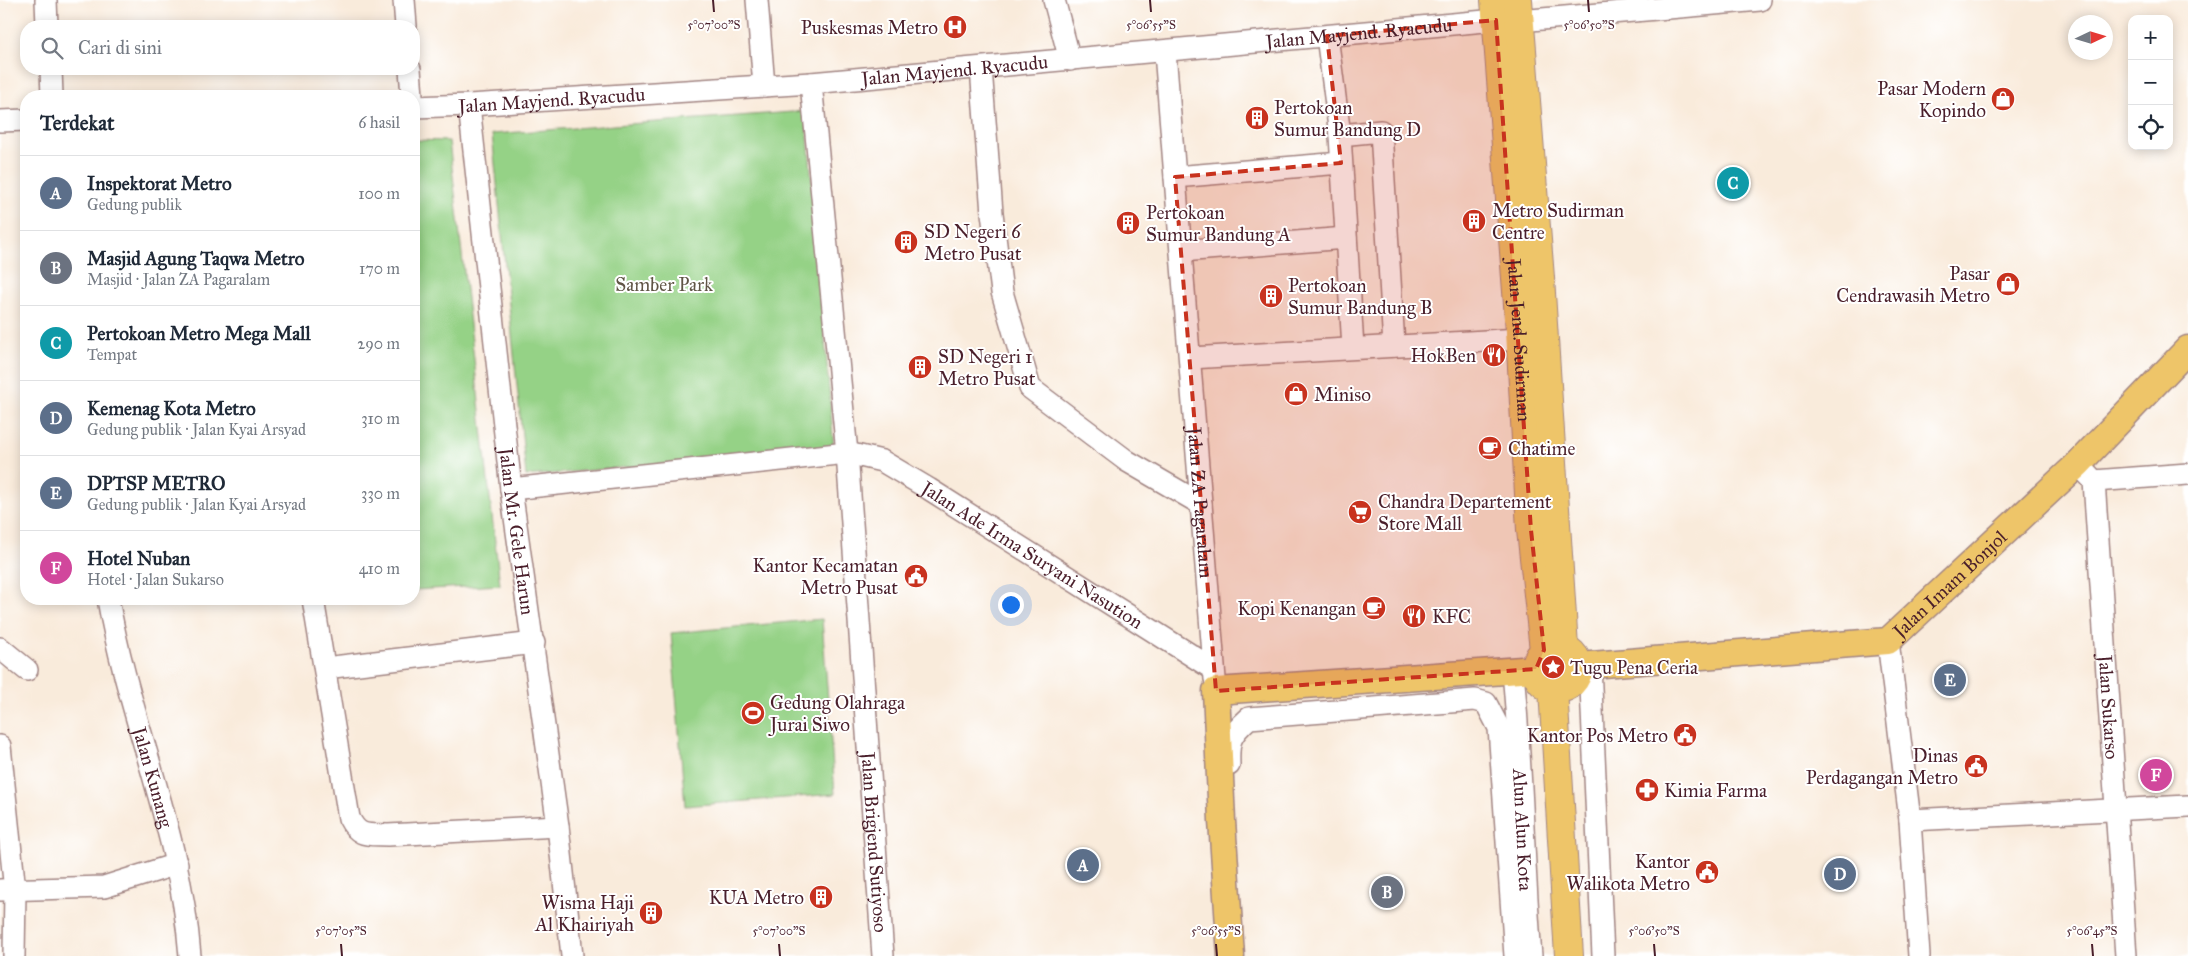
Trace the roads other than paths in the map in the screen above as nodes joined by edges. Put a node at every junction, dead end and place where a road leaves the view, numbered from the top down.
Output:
1 (46, 0) edge
2 (404, 0) edge
3 (757, 0) edge
4 (1054, 0) edge
5 (1752, 1) edge
6 (1507, 10) edge
7 (48, 20) edge
8 (406, 20) edge
9 (1327, 36) junction
10 (1165, 52) junction
11 (1070, 60) junction
12 (981, 68) junction
13 (50, 75) edge
14 (410, 75) edge
15 (811, 83) junction
16 (764, 86) junction
17 (52, 90) edge
18 (412, 90) edge
19 (469, 105) junction
20 (420, 107) edge
21 (20, 120) edge
22 (0, 121) edge
23 (1340, 135) junction
24 (1341, 164) junction
25 (1175, 177) junction
26 (1346, 238) junction
27 (1181, 251) junction
28 (1520, 339) junction
29 (1394, 346) junction
30 (1353, 348) junction
31 (2188, 349) edge
32 (1190, 358) junction
33 (847, 453) junction
34 (2086, 472) junction
35 (2188, 474) edge
36 (511, 488) junction
37 (1201, 504) junction
38 (109, 605) edge
39 (313, 605) edge
40 (1888, 641) junction
41 (534, 643) junction
42 (0, 648) edge
43 (1554, 662) junction
44 (325, 668) junction
45 (27, 670) dead end
46 (1215, 680) junction
47 (0, 746) edge
48 (2188, 806) edge
49 (2117, 809) junction
50 (1910, 820) junction
51 (558, 826) junction
52 (177, 864) junction
53 (8, 891) edge
54 (14, 956) edge
55 (190, 956) edge
56 (572, 956) edge
57 (883, 956) edge
58 (1231, 956) edge
59 (1243, 956) edge
60 (1515, 956) edge
61 (1531, 956) edge
62 (1569, 956) edge
63 (1603, 956) edge
64 (1919, 956) edge
65 (2126, 956) edge

1 - 7 street
2 - 8 street
3 - 16 street
4 - 11 street
5 - 6 street, Jalan Mayjend. Ryacudu
6 - 9 street, Jalan Mayjend. Ryacudu
6 - 28 highway, Jalan Jend. Sudirman
6 - 43 highway, Jalan Jend. Sudirman
9 - 10 street, Jalan Mayjend. Ryacudu
9 - 23 street
10 - 11 street, Jalan Mayjend. Ryacudu
10 - 25 street, Jalan ZA Pagaralam
11 - 12 street, Jalan Mayjend. Ryacudu
12 - 15 street, Jalan Mayjend. Ryacudu
12 - 37 street
13 - 17 street
14 - 18 street
15 - 16 street, Jalan Mayjend. Ryacudu
15 - 33 street, Jalan Brigjend Sutiyoso
16 - 19 street, Jalan Mayjend. Ryacudu
19 - 20 street, Jalan Mayjend. Ryacudu
19 - 36 street, Jalan Mr. Gele Harun
21 - 22 street
23 - 24 street
23 - 29 street
24 - 25 street
24 - 26 street
25 - 27 street, Jalan ZA Pagaralam
26 - 27 street
26 - 30 street
27 - 32 street, Jalan ZA Pagaralam
28 - 29 street
28 - 43 highway, Jalan Jend. Sudirman
29 - 30 street
30 - 32 street
31 - 34 main road, Jalan Imam Bonjol
32 - 37 street, Jalan ZA Pagaralam
33 - 36 street, Jalan Ade Irma Suryani Nasution
33 - 46 street, Jalan Ade Irma Suryani Nasution
33 - 57 street, Jalan Brigjend Sutiyoso
34 - 35 street
34 - 40 main road, Jalan Imam Bonjol
34 - 49 street, Jalan Sukarso
36 - 41 street, Jalan Mr. Gele Harun
37 - 46 street, Jalan ZA Pagaralam
38 - 52 street, Jalan Kunang
39 - 44 street
40 - 43 main road, Jalan Imam Bonjol
40 - 50 street
41 - 44 street
41 - 51 street, Jalan Mr. Gele Harun
42 - 45 street
43 - 46 main road
43 - 61 street, Alun Alun Kota
43 - 62 highway
43 - 63 street
44 - 51 street
46 - 58 main road, Jalan ZA Pagaralam
47 - 53 street
48 - 49 street
49 - 50 street
49 - 65 street, Jalan Sukarso
50 - 64 street
51 - 56 street, Jalan Mr. Gele Harun
52 - 53 street
52 - 55 street, Jalan Kunang
53 - 54 street
59 - 60 street

